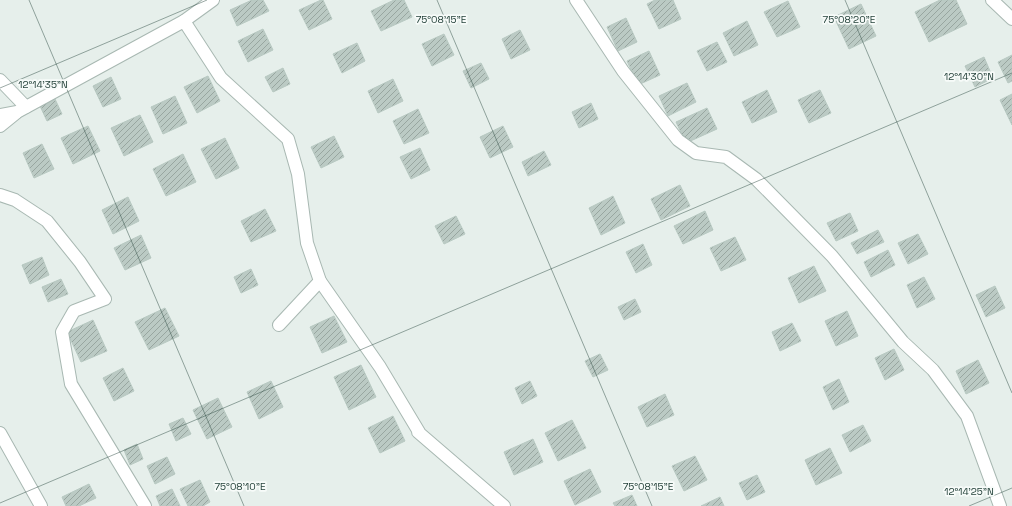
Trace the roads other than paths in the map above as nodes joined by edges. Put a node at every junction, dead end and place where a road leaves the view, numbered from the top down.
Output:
1 (213, 0) edge
2 (576, 0) edge
3 (992, 0) edge
4 (1012, 19) edge
5 (184, 21) junction
6 (0, 80) edge
7 (21, 109) junction
8 (0, 115) edge
9 (0, 126) edge
10 (0, 195) edge
11 (320, 281) junction
12 (279, 325) dead end
13 (0, 433) edge
14 (41, 506) edge
15 (145, 506) edge
16 (504, 506) edge
17 (1000, 506) edge

1 - 5 street
2 - 17 street
3 - 4 street
5 - 7 street
5 - 11 street
6 - 7 street
7 - 8 street
7 - 9 street
10 - 15 street
11 - 12 street
11 - 16 street
13 - 14 street

